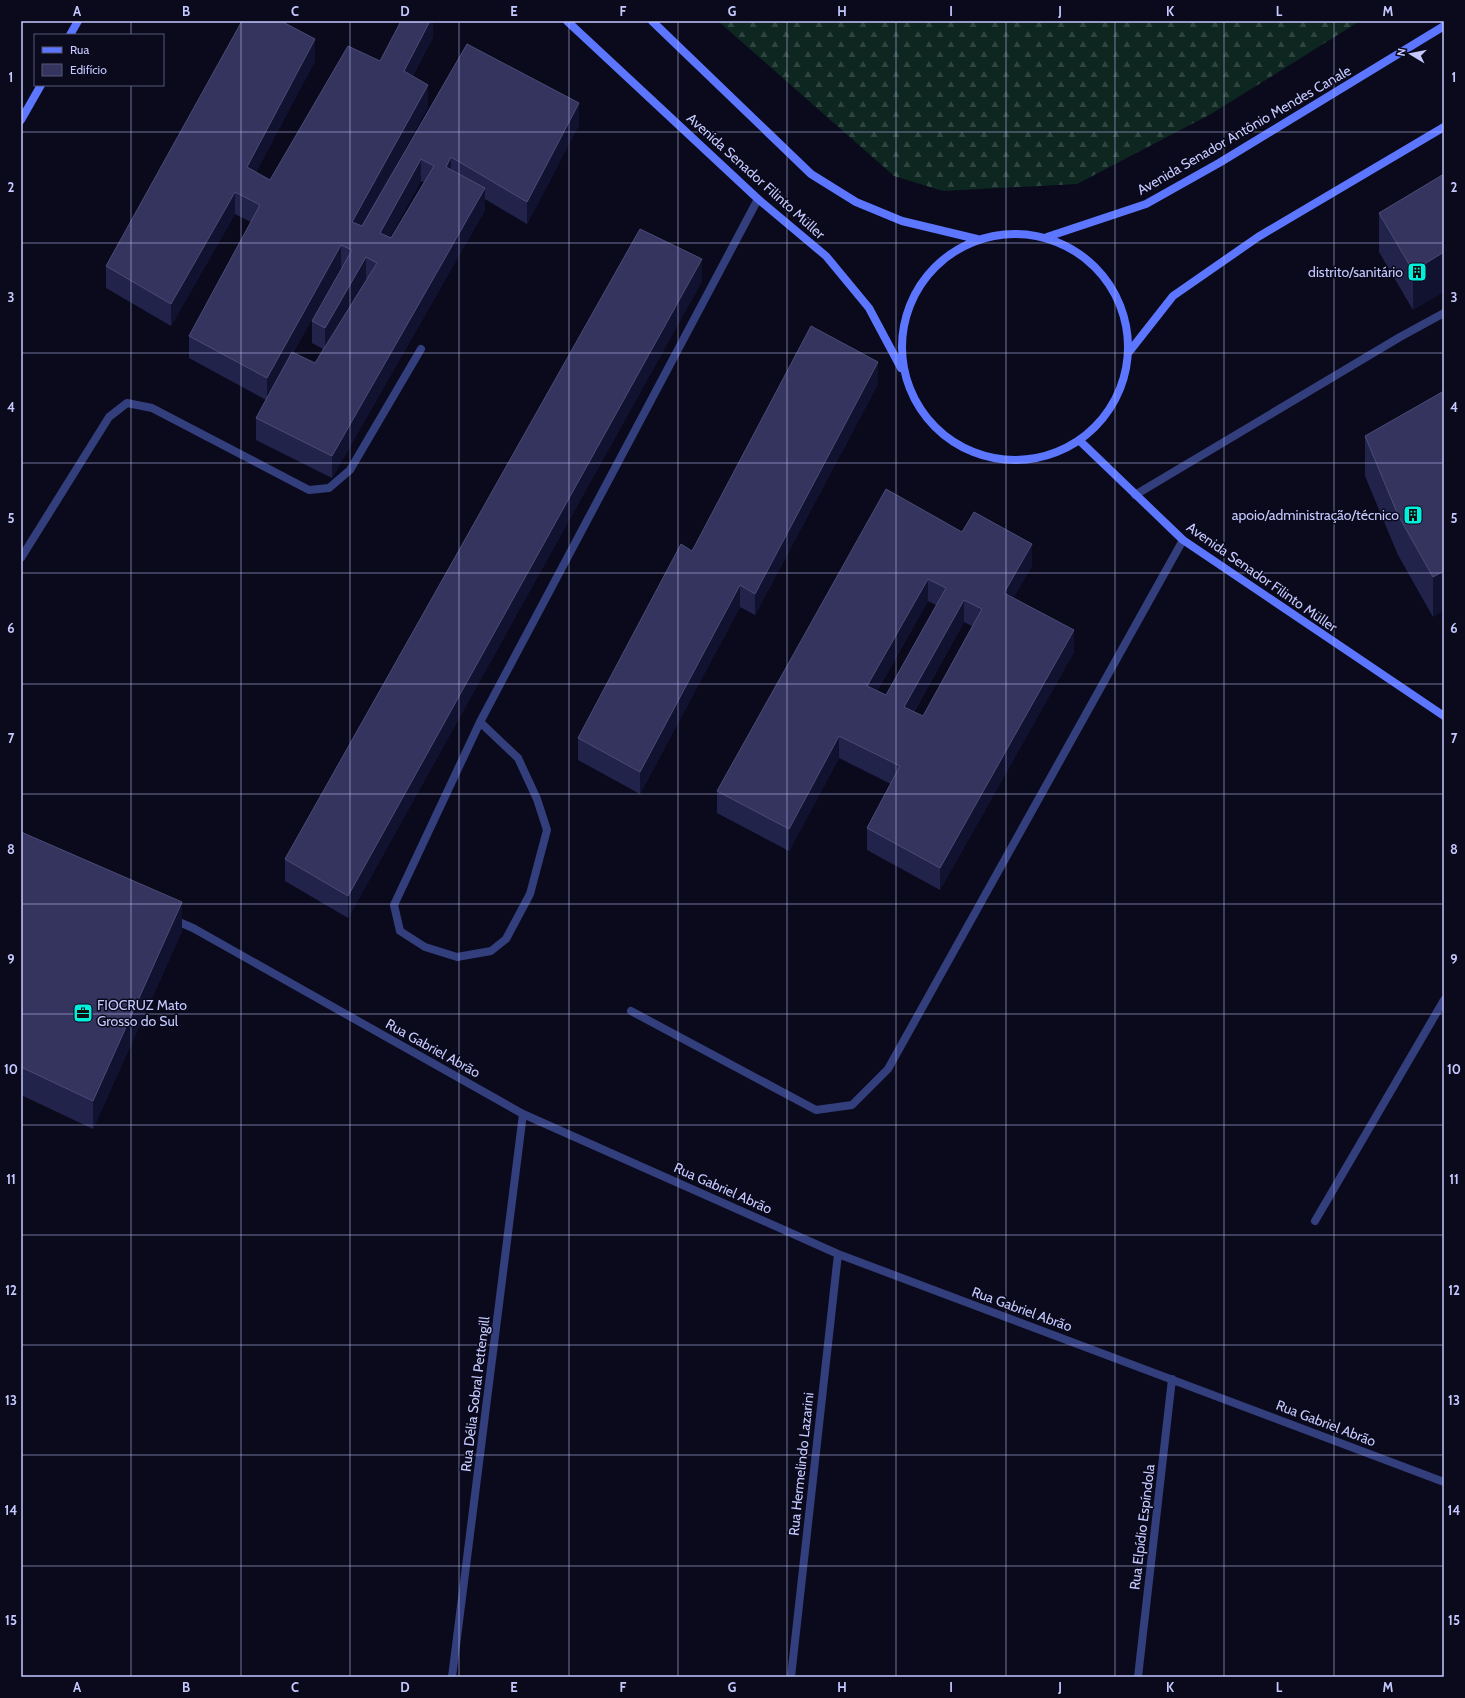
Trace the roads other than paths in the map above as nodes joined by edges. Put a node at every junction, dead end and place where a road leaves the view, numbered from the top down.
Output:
1 (78, 21) edge
2 (567, 21) edge
3 (652, 21) edge
4 (1444, 26) edge
5 (71, 34) edge
6 (40, 86) edge
7 (21, 120) edge
8 (1444, 127) edge
9 (758, 199) junction
10 (1047, 237) junction
11 (977, 240) junction
12 (1444, 313) edge
13 (422, 349) dead end
14 (1129, 352) junction
15 (903, 370) junction
16 (1080, 441) junction
17 (1135, 495) junction
18 (1183, 540) junction
19 (21, 558) edge
20 (1444, 716) edge
21 (480, 722) junction
22 (164, 916) edge
23 (1444, 1000) edge
24 (631, 1011) dead end
25 (523, 1114) junction
26 (1315, 1221) dead end
27 (838, 1254) junction
28 (1172, 1379) junction
29 (1444, 1482) edge
30 (452, 1677) edge
31 (791, 1677) edge
32 (1138, 1677) edge

1 - 5 main road
2 - 9 main road, Avenida Senador Filinto Müller
3 - 11 main road
4 - 10 main road, Avenida Senador Antônio Mendes Canale
6 - 7 main road
8 - 14 main road
9 - 15 main road, Avenida Senador Filinto Müller
9 - 21 street
10 - 11 main road
10 - 14 main road
11 - 15 main road
12 - 17 street
13 - 19 street
14 - 16 main road
15 - 16 main road
16 - 17 main road, Avenida Senador Filinto Müller
17 - 18 main road, Avenida Senador Filinto Müller
18 - 20 main road, Avenida Senador Filinto Müller
18 - 24 street
21 - 21 street
22 - 25 street, Rua Gabriel Abrão
23 - 26 street
25 - 27 street, Rua Gabriel Abrão
25 - 30 street, Rua Délia Sobral Pettengill
27 - 28 street, Rua Gabriel Abrão
27 - 31 street, Rua Hermelindo Lazarini
28 - 29 street, Rua Gabriel Abrão
28 - 32 street, Rua Elpídio Espíndola

